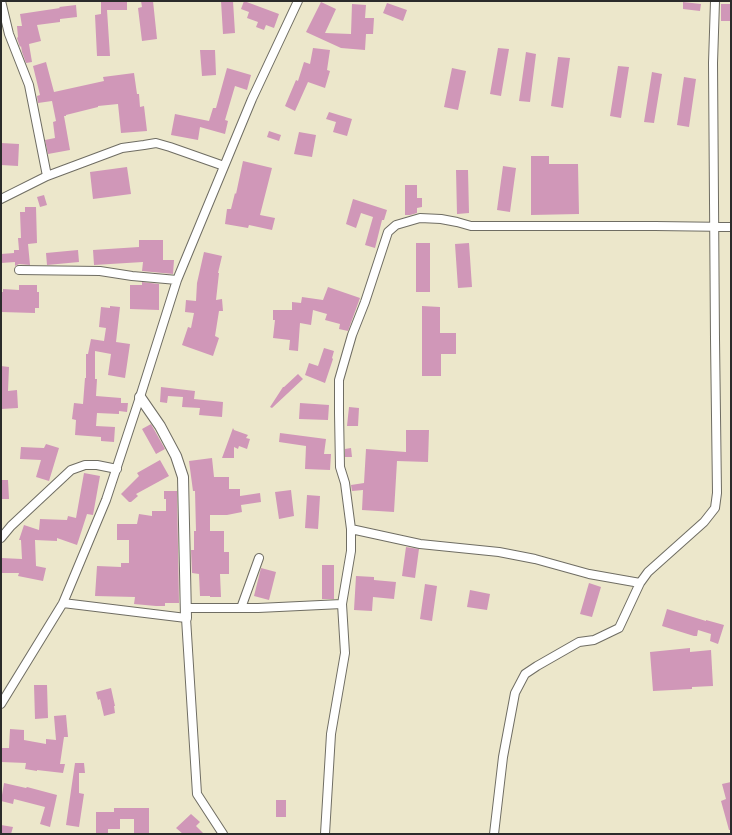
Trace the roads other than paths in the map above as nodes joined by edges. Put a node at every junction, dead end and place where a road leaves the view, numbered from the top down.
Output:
1 (2, 1) edge
2 (298, 1) edge
3 (715, 1) edge
4 (224, 166) junction
5 (47, 176) junction
6 (1, 199) edge
7 (715, 227) junction
8 (731, 227) edge
9 (19, 270) dead end
10 (177, 280) junction
11 (140, 396) junction
12 (116, 469) junction
13 (351, 529) junction
14 (1, 538) edge
15 (259, 558) dead end
16 (640, 583) junction
17 (63, 603) junction
18 (342, 604) junction
19 (241, 608) junction
20 (186, 613) junction
21 (1, 704) edge
22 (223, 834) edge
23 (325, 834) edge
24 (494, 834) edge

1 - 5 street
2 - 4 street
3 - 7 street
4 - 5 street
4 - 10 street
5 - 6 street
7 - 8 street
7 - 13 street
7 - 16 street
9 - 10 street
10 - 11 street
11 - 12 street
11 - 20 street
12 - 14 street
12 - 17 street
13 - 16 street
13 - 18 street
15 - 19 street
16 - 24 street
17 - 20 street
17 - 21 street
18 - 19 street
18 - 23 street
19 - 20 street
20 - 22 street

